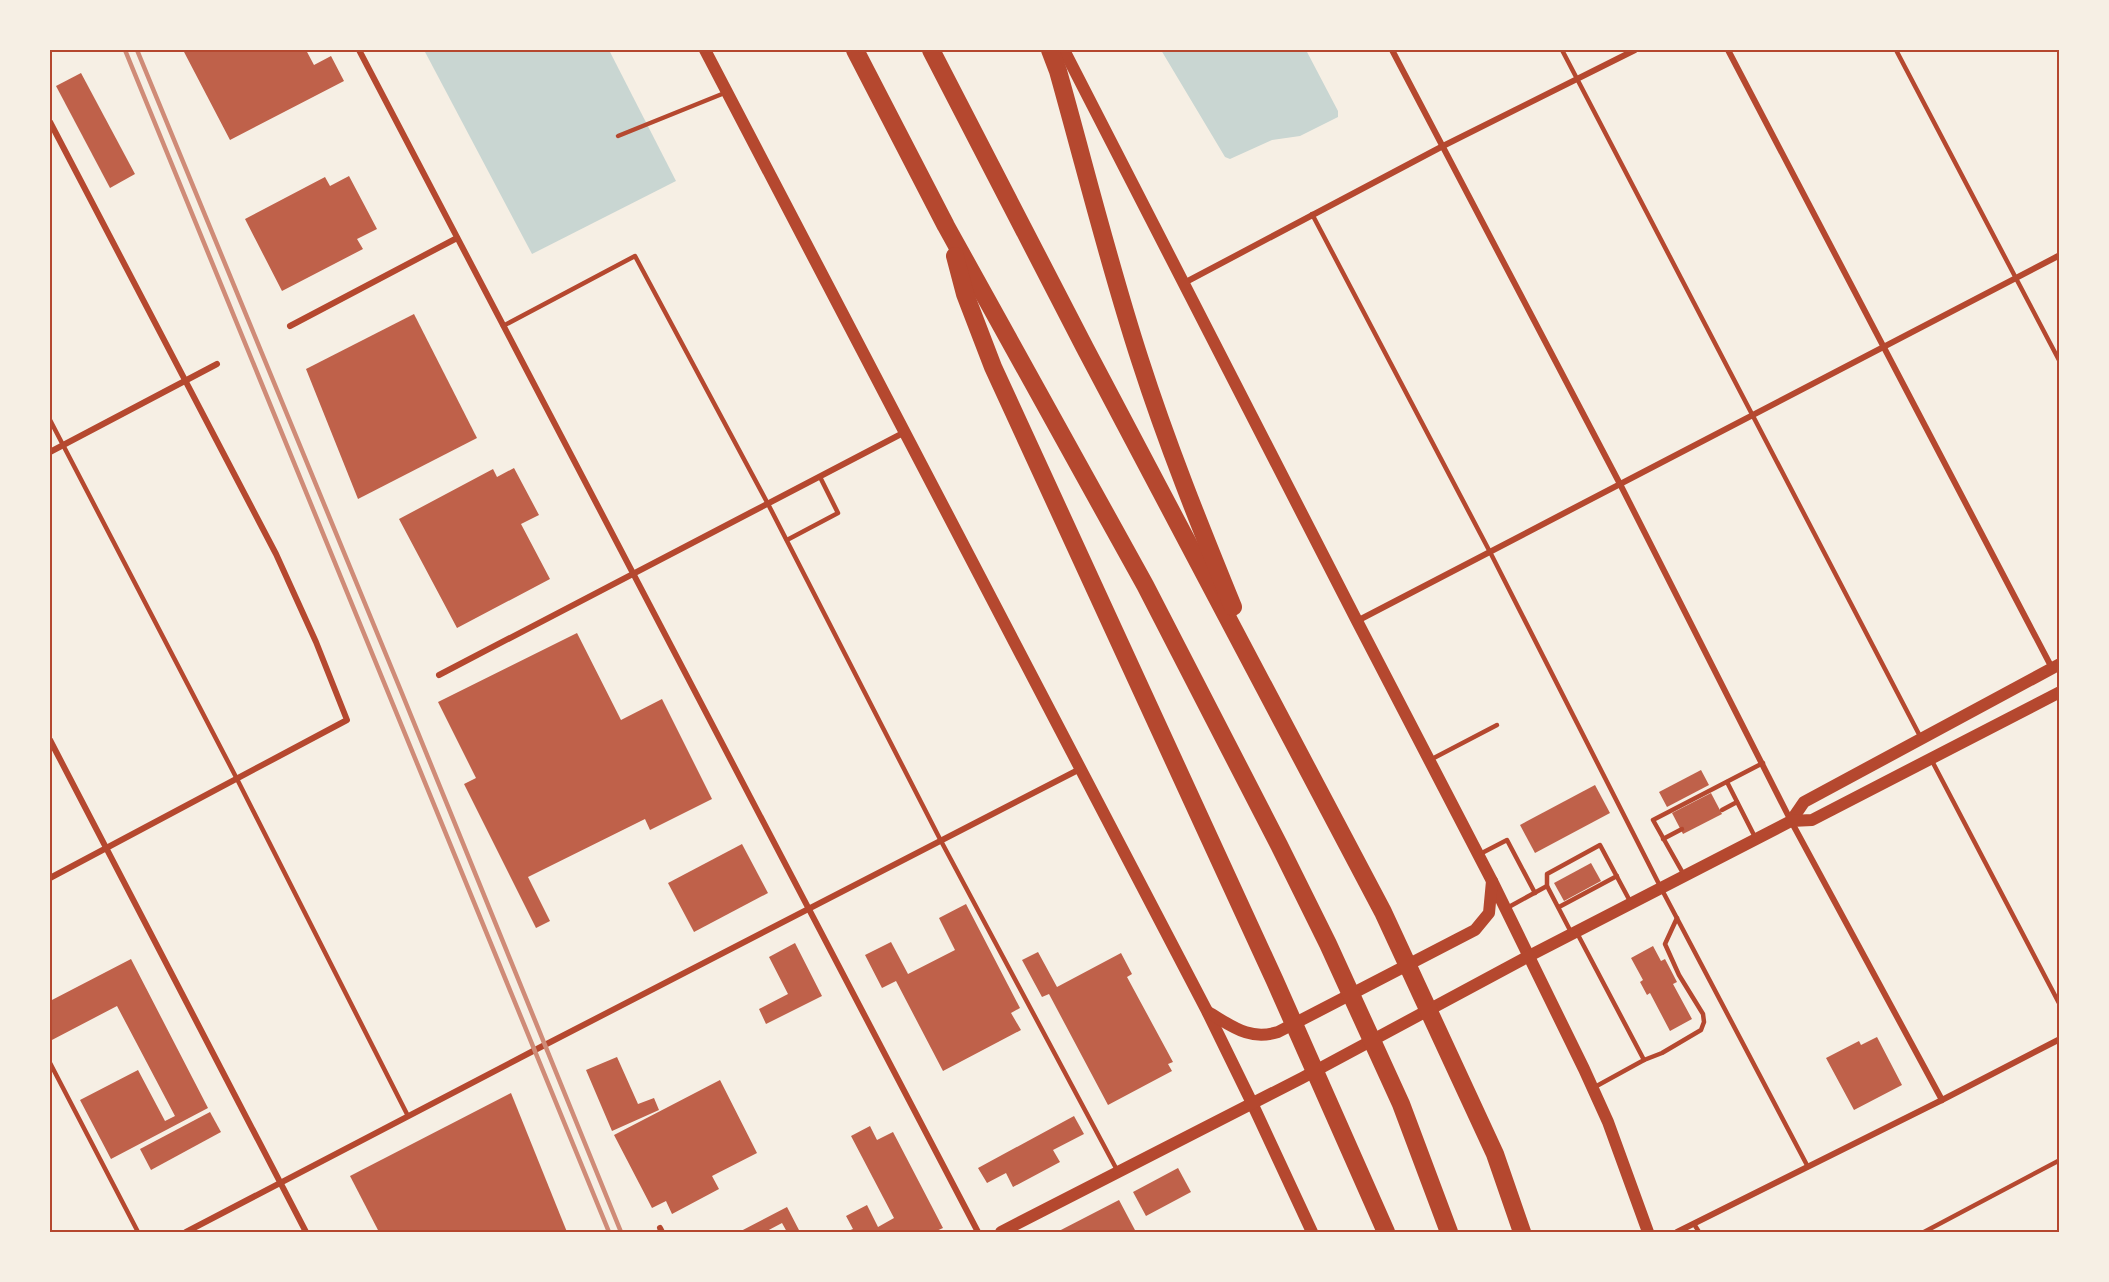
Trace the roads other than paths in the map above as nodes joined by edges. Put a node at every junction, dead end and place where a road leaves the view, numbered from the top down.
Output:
1 (359, 50) edge
2 (705, 50) edge
3 (855, 50) edge
4 (931, 50) edge
5 (1050, 50) edge
6 (1064, 50) edge
7 (1392, 50) edge
8 (1562, 50) edge
9 (1635, 50) edge
10 (1728, 50) edge
11 (1896, 50) edge
12 (1577, 80) junction
13 (727, 92) junction
14 (50, 122) edge
15 (618, 136) dead end
16 (1443, 146) junction
17 (1312, 214) junction
18 (946, 226) junction
19 (458, 238) junction
20 (2060, 255) edge
21 (2016, 278) junction
22 (1183, 284) junction
23 (290, 326) dead end
24 (503, 326) junction
25 (1884, 346) junction
26 (2060, 362) edge
27 (217, 364) dead end
28 (186, 381) junction
29 (1752, 415) junction
30 (50, 420) edge
31 (905, 432) junction
32 (63, 445) junction
33 (50, 452) edge
34 (820, 477) junction
35 (1620, 484) junction
36 (768, 504) junction
37 (787, 540) junction
38 (1490, 552) junction
39 (634, 574) junction
40 (1357, 621) junction
41 (2056, 666) edge
42 (439, 675) dead end
43 (2060, 692) edge
44 (1273, 703) junction
45 (1497, 725) dead end
46 (1921, 738) junction
47 (50, 740) edge
48 (1931, 758) junction
49 (1430, 760) junction
50 (1763, 764) junction
51 (1080, 769) junction
52 (237, 779) junction
53 (1727, 782) junction
54 (1737, 802) junction
55 (1722, 810) dead end
56 (1791, 821) junction
57 (1682, 829) dead end
58 (1663, 838) junction
59 (1756, 838) junction
60 (941, 841) junction
61 (106, 848) junction
62 (1479, 854) junction
63 (1617, 876) junction
64 (1684, 876) junction
65 (50, 878) edge
66 (1492, 881) junction
67 (1547, 886) junction
68 (1661, 888) junction
69 (1534, 893) junction
70 (1631, 903) junction
71 (1559, 907) junction
72 (808, 909) junction
73 (1506, 909) junction
74 (1677, 918) junction
75 (1574, 933) junction
76 (1529, 956) junction
77 (2060, 1005) edge
78 (1207, 1011) junction
79 (2060, 1039) edge
80 (1644, 1060) junction
81 (50, 1063) edge
82 (1593, 1088) junction
83 (1942, 1100) junction
84 (1252, 1102) junction
85 (408, 1116) junction
86 (2060, 1160) edge
87 (1808, 1167) junction
88 (1117, 1171) junction
89 (280, 1183) junction
90 (1695, 1224) junction
91 (138, 1233) edge
92 (186, 1233) edge
93 (306, 1233) edge
94 (978, 1233) edge
95 (1000, 1233) edge
96 (1312, 1233) edge
97 (1386, 1233) edge
98 (1449, 1233) edge
99 (1522, 1233) edge
100 (1648, 1233) edge
101 (1677, 1233) edge
102 (1699, 1233) edge
103 (1924, 1233) edge

1 - 19 street
2 - 13 main road
3 - 18 highway
4 - 44 highway
5 - 44 highway
6 - 22 main road
7 - 16 street
8 - 12 lane
9 - 12 street
10 - 25 street
11 - 21 lane
12 - 16 street
12 - 29 lane
13 - 15 lane
13 - 31 main road
14 - 28 street
16 - 17 street
16 - 35 street
17 - 22 street
17 - 38 lane
18 - 97 highway
18 - 98 highway
19 - 23 street
19 - 24 street
20 - 21 street
21 - 25 street
21 - 26 lane
22 - 40 main road
24 - 36 lane
24 - 39 street
25 - 29 street
25 - 41 street
27 - 28 street
28 - 32 street
28 - 52 street
29 - 35 street
29 - 46 lane
30 - 32 lane
31 - 34 street
31 - 51 main road
32 - 33 street
32 - 52 lane
34 - 36 street
34 - 37 lane
35 - 38 street
35 - 50 street
36 - 37 lane
36 - 39 street
37 - 60 lane
38 - 40 street
38 - 68 lane
39 - 42 street
39 - 72 street
40 - 49 main road
41 - 46 main road
43 - 48 main road
44 - 99 highway
45 - 49 lane
46 - 56 main road
47 - 61 street
48 - 56 main road
48 - 77 lane
49 - 62 main road
50 - 53 lane
50 - 56 street
51 - 60 street
51 - 78 main road
52 - 61 street
52 - 85 lane
53 - 54 lane
53 - 58 lane
54 - 55 lane
54 - 59 lane
56 - 59 main road
56 - 83 street
57 - 58 lane
58 - 64 lane
59 - 64 main road
60 - 72 street
60 - 88 lane
61 - 65 street
61 - 89 street
62 - 66 main road
62 - 69 lane
63 - 67 lane
63 - 70 lane
63 - 71 lane
64 - 68 main road
66 - 73 main road
66 - 78 main road
67 - 69 lane
67 - 71 lane
68 - 70 main road
68 - 74 lane
69 - 73 lane
70 - 75 main road
71 - 75 lane
72 - 85 street
72 - 94 street
73 - 76 main road
74 - 80 lane
74 - 87 lane
75 - 76 main road
75 - 80 lane
76 - 82 main road
76 - 84 main road
78 - 84 main road
79 - 83 street
80 - 82 lane
81 - 91 lane
82 - 100 main road
83 - 87 street
84 - 88 main road
84 - 96 main road
85 - 89 street
86 - 103 lane
87 - 90 street
88 - 95 main road
89 - 92 street
89 - 93 street
90 - 101 street
90 - 102 lane

